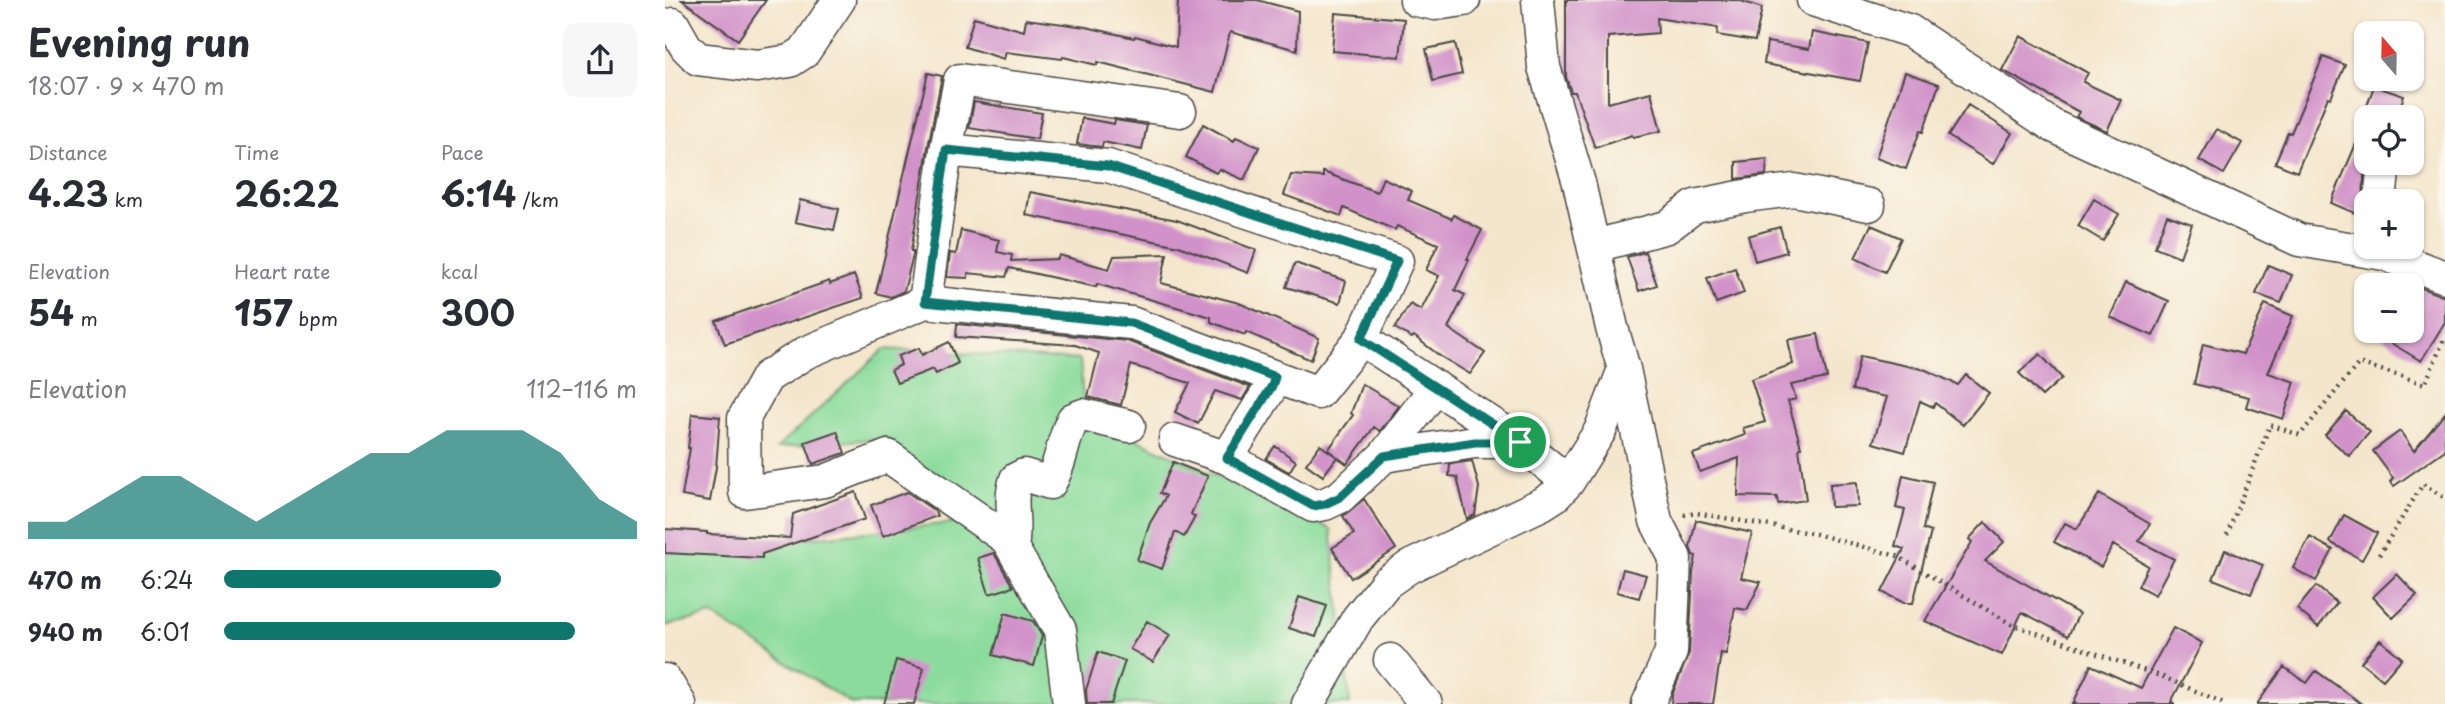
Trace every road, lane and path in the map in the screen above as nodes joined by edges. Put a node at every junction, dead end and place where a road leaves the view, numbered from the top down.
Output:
1 (839, 0) edge
2 (1416, 0) edge
3 (1464, 0) edge
4 (1538, 0) edge
5 (1813, 0) edge
6 (673, 24) dead end
7 (1180, 111) dead end
8 (946, 150) junction
9 (1869, 205) dead end
10 (1595, 246) junction
11 (2354, 246) edge
12 (2404, 259) edge
13 (2445, 277) edge
14 (925, 302) junction
15 (2445, 337) edge
16 (1361, 339) junction
17 (1624, 369) junction
18 (1275, 377) junction
19 (1436, 387) junction
20 (1129, 426) dead end
21 (1175, 440) dead end
22 (1520, 442) junction
23 (1384, 456) junction
24 (1227, 458) junction
25 (1568, 482) junction
26 (2445, 498) edge
27 (1656, 521) junction
28 (2227, 535) dead end
29 (1012, 547) junction
30 (2379, 555) dead end
31 (1390, 660) dead end
32 (665, 680) edge
33 (680, 704) edge
34 (1069, 704) edge
35 (1308, 704) edge
36 (1426, 704) edge
37 (1648, 704) edge
38 (2226, 704) edge

1 - 6 street
2 - 3 street
4 - 10 street
5 - 11 street
7 - 8 street
8 - 14 street
8 - 16 street
9 - 10 street
10 - 17 street
12 - 13 street
14 - 18 street
14 - 29 street
15 - 28 path
16 - 18 street
16 - 19 street
17 - 25 street
17 - 27 street
18 - 24 street
19 - 22 street
19 - 23 street
20 - 29 street
21 - 24 street
22 - 23 street
22 - 25 street
23 - 24 street
25 - 35 street
26 - 30 path
27 - 37 street
27 - 38 path
29 - 34 street
31 - 36 street
32 - 33 street

